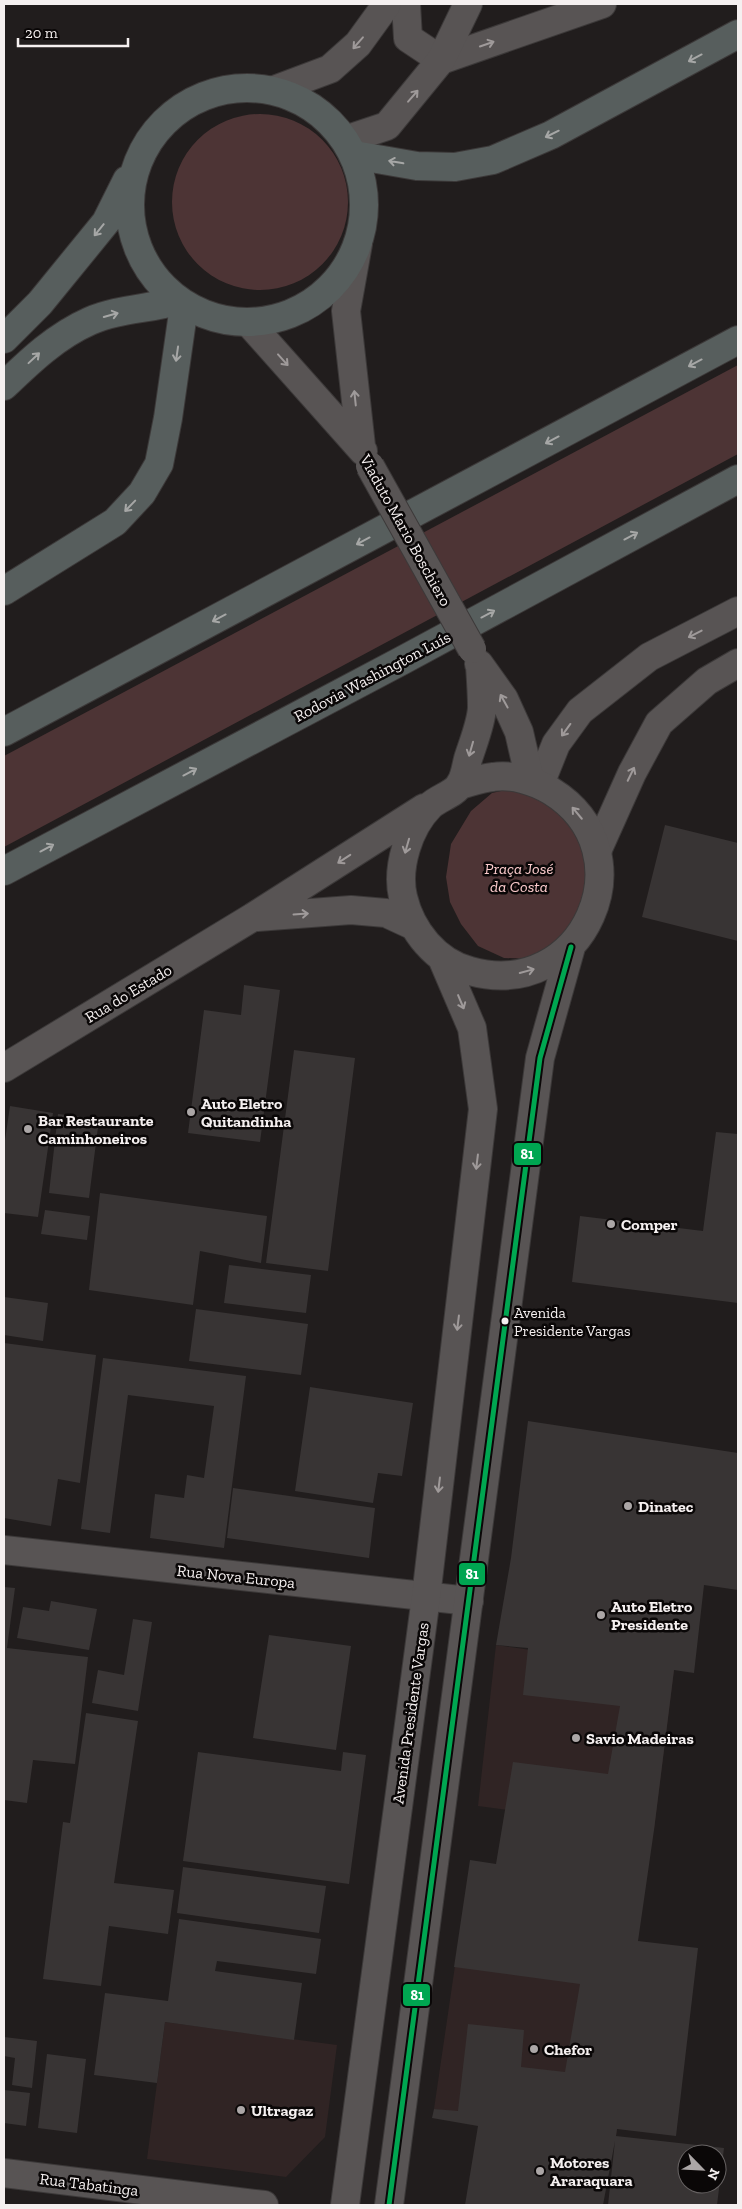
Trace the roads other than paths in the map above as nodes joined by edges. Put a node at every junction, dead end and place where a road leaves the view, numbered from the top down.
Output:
1 (387, 4) edge
2 (406, 4) edge
3 (468, 4) edge
4 (602, 4) edge
5 (738, 34) edge
6 (442, 60) junction
7 (274, 90) junction
8 (349, 148) junction
9 (139, 157) junction
10 (358, 244) junction
11 (180, 304) junction
12 (250, 324) junction
13 (4, 339) edge
14 (738, 340) edge
15 (4, 386) edge
16 (365, 456) junction
17 (738, 478) edge
18 (4, 590) edge
19 (738, 611) edge
20 (476, 658) junction
21 (738, 663) edge
22 (4, 732) edge
23 (535, 782) junction
24 (460, 785) junction
25 (430, 805) junction
26 (597, 851) junction
27 (4, 871) edge
28 (253, 917) junction
29 (414, 926) junction
30 (571, 947) junction
31 (442, 958) junction
32 (4, 1068) edge
33 (4, 1550) edge
34 (426, 1597) junction
35 (468, 1601) junction
36 (4, 2173) edge
37 (264, 2205) edge
38 (345, 2205) edge
39 (389, 2205) edge

1 -> 7 main road
2 - 6 main road
3 - 6 main road
6 -> 4 main road
5 -> 8 highway
8 -> 6 main road
7 - 8 highway
7 - 9 highway
8 - 10 highway
9 - 11 highway
9 -> 13 highway
10 - 12 highway
16 -> 10 main road
11 - 12 highway
15 -> 11 highway
11 -> 18 highway
12 -> 16 main road
14 -> 22 highway
16 - 20 main road, Viaduto Mario Boschiero, bridge
27 -> 17 highway, Rodovia Washington Luís
19 -> 23 main road
23 -> 20 main road, Viaduto Mario Boschiero
20 -> 24 main road
26 -> 21 main road
23 - 24 main road, Rua do Estado
26 -> 23 main road
24 - 25 main road, Rua do Estado
25 -> 28 main road, Rua do Estado
25 -> 29 main road
26 - 30 main road
28 -> 29 main road, Rua do Estado
28 - 32 main road, Rua do Estado
29 - 31 main road
31 -> 30 main road
30 - 35 main road
31 -> 34 main road, Avenida Presidente Vargas
33 - 34 main road, Rua Nova Europa
34 - 35 main road, Rua Nova Europa
34 - 38 main road, Avenida Presidente Vargas
35 - 39 main road
36 - 37 main road, Rua Tabatinga

